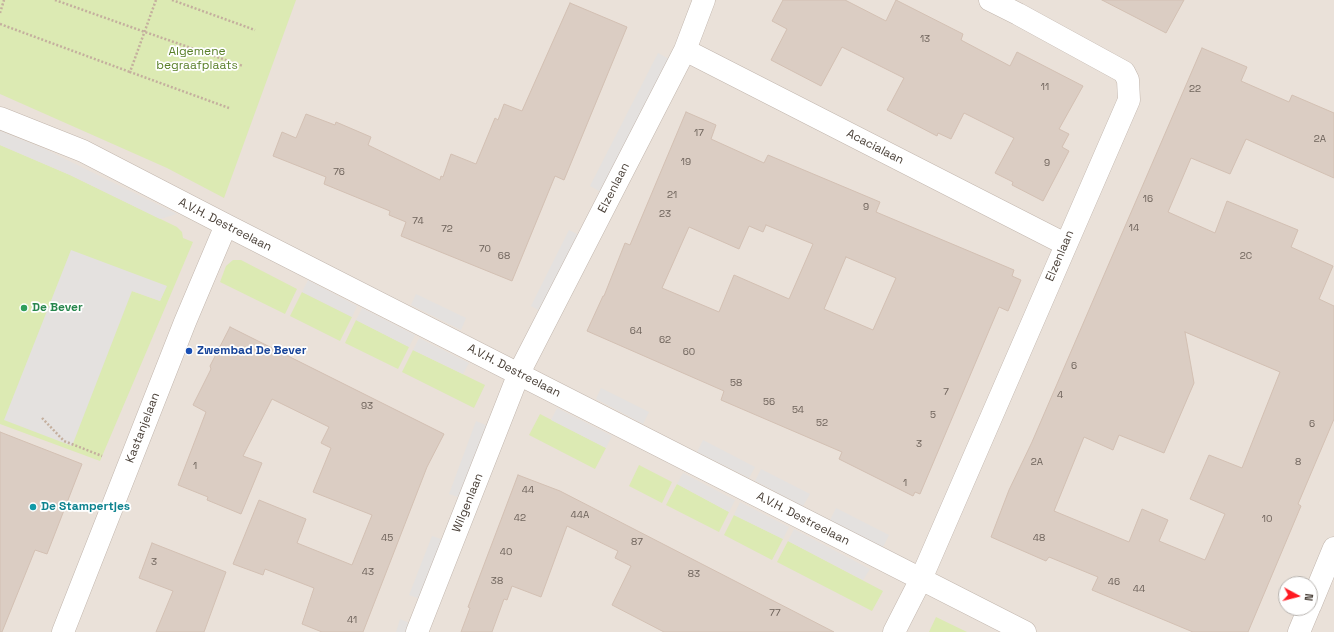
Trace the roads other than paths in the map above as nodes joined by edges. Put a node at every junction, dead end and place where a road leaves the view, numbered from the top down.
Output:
1 (704, 0) edge
2 (990, 0) edge
3 (685, 50) junction
4 (0, 118) edge
5 (226, 225) junction
6 (1065, 244) junction
7 (519, 373) junction
8 (1334, 548) edge
9 (921, 579) junction
10 (1318, 587) edge
11 (1306, 616) edge
12 (63, 632) edge
13 (416, 632) edge
14 (894, 632) edge
15 (1025, 632) edge
16 (1299, 632) edge

1 - 3 street, Elzenlaan
2 - 6 street, Elzenlaan
3 - 6 street, Acacialaan
3 - 7 street, Elzenlaan
4 - 5 street, A.V.H. Destreelaan
5 - 7 street, A.V.H. Destreelaan
5 - 12 street, Kastanjelaan
6 - 9 street, Elzenlaan
7 - 9 street, A.V.H. Destreelaan
7 - 13 street, Wilgenlaan
8 - 10 street
9 - 14 street
9 - 15 street, A.V.H. Destreelaan
11 - 16 street

